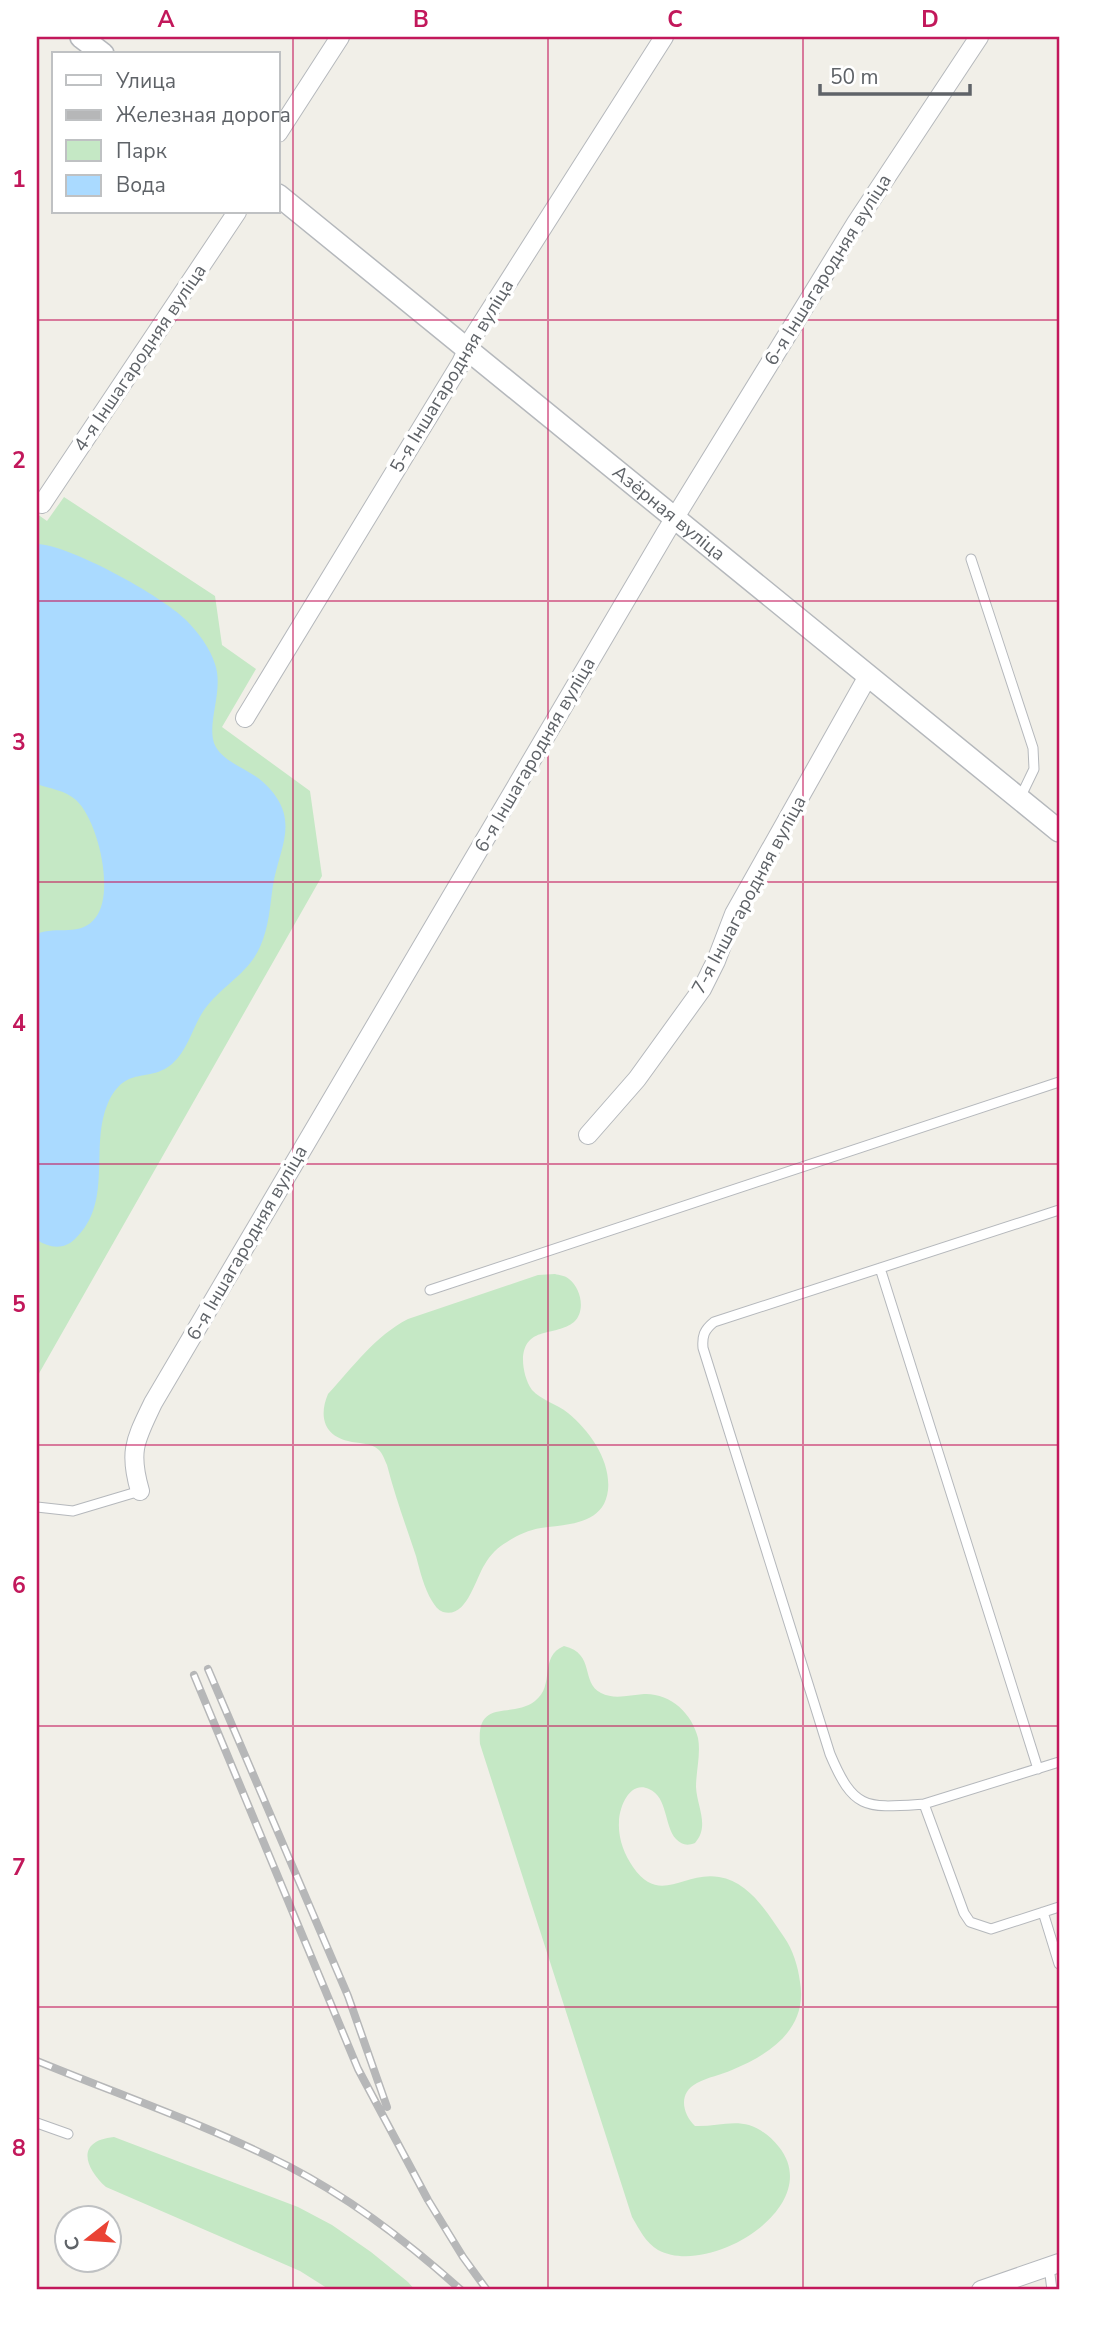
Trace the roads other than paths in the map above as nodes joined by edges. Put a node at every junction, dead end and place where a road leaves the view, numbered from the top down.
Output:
1 (82, 37) edge
2 (340, 37) edge
3 (664, 37) edge
4 (979, 37) edge
5 (101, 52) edge
6 (280, 130) edge
7 (280, 197) edge
8 (236, 214) edge
9 (467, 349) junction
10 (43, 503) dead end
11 (674, 519) junction
12 (971, 559) dead end
13 (868, 676) junction
14 (245, 718) dead end
15 (1020, 798) junction
16 (1059, 831) edge
17 (1059, 1082) edge
18 (588, 1135) dead end
19 (1059, 1210) edge
20 (880, 1268) junction
21 (430, 1290) dead end
22 (139, 1491) joint
23 (37, 1507) edge
24 (1059, 1762) edge
25 (1038, 1769) junction
26 (924, 1804) junction
27 (1059, 1907) edge
28 (1044, 1912) junction
29 (1059, 1964) edge
30 (37, 2123) edge
31 (68, 2134) dead end
32 (1054, 2265) edge
33 (981, 2290) edge
34 (1052, 2290) edge

1 - 5 street
2 - 6 street
3 - 9 street, 5-я Іншагародняя вуліца
4 - 11 street, 6-я Іншагародняя вуліца
7 - 9 street, Азёрная вуліца
8 - 10 street, 4-я Іншагародняя вуліца
9 - 11 street, Азёрная вуліца
9 - 14 street, 5-я Іншагародняя вуліца
11 - 13 street, Азёрная вуліца
11 - 22 street, 6-я Іншагародняя вуліца
12 - 15 lane
13 - 15 street, Азёрная вуліца
13 - 18 street, 7-я Іншагародняя вуліца
15 - 16 street, Азёрная вуліца
17 - 21 lane
19 - 20 lane
20 - 25 lane
20 - 26 lane
22 - 23 lane
24 - 25 lane
25 - 26 lane
26 - 28 lane
27 - 28 lane
28 - 29 lane
30 - 31 lane
32 - 33 street
32 - 34 lane

